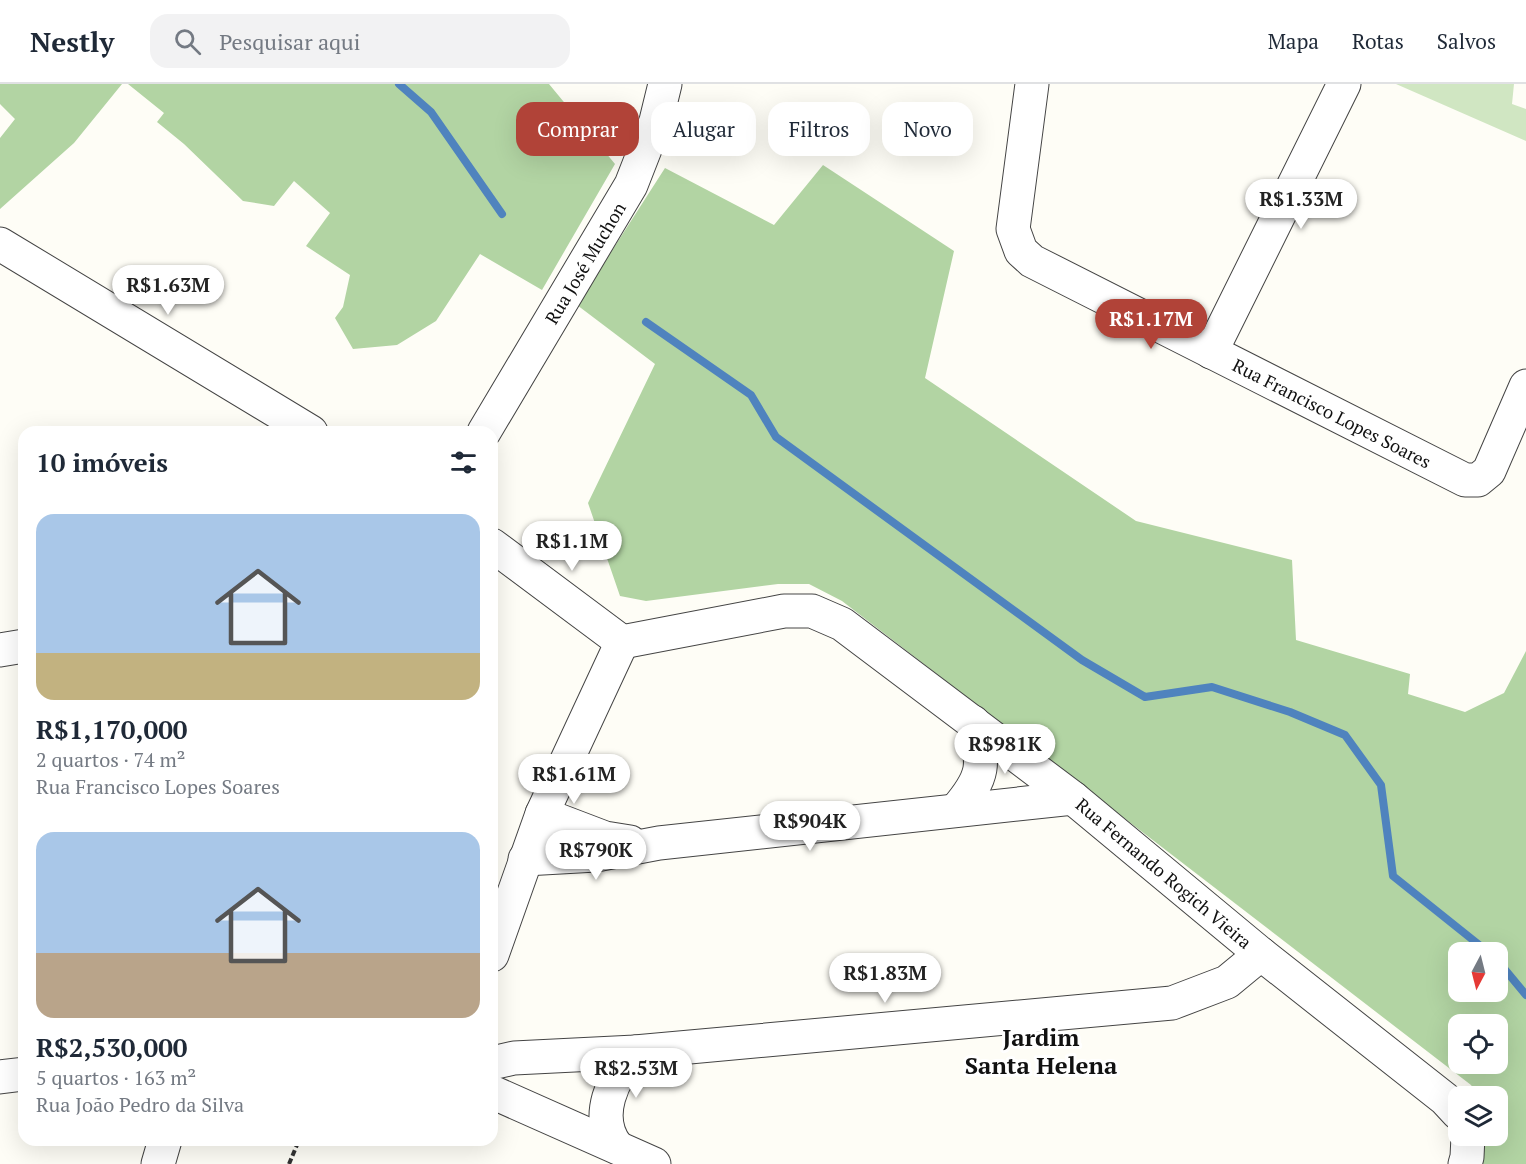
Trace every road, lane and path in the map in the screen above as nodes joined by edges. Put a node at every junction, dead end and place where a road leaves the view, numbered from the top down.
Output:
1 (665, 84) edge
2 (1032, 84) edge
3 (1344, 84) edge
4 (0, 244) edge
5 (1211, 352) junction
6 (1526, 387) edge
7 (300, 426) edge
8 (488, 426) edge
9 (498, 549) edge
10 (622, 642) junction
11 (18, 647) edge
12 (0, 650) edge
13 (973, 722) junction
14 (1073, 798) junction
15 (956, 810) junction
16 (542, 814) junction
17 (659, 843) junction
18 (525, 859) junction
19 (498, 938) edge
20 (1261, 954) junction
21 (635, 1052) junction
22 (499, 1055) edge
23 (18, 1075) edge
24 (0, 1077) edge
25 (498, 1095) edge
26 (1448, 1102) edge
27 (163, 1146) edge
28 (296, 1146) edge
29 (1468, 1146) edge
30 (617, 1147) junction
31 (158, 1164) edge
32 (289, 1164) edge
33 (654, 1164) edge
34 (1465, 1164) edge

1 - 8 street, Rua José Muchon
2 - 5 street, Rua Francisco Lopes Soares
3 - 5 street
4 - 7 street
5 - 6 street, Rua Francisco Lopes Soares
9 - 10 street
10 - 13 street, Rua Fernando Rogich Vieira
10 - 16 street
11 - 12 street
13 - 14 street, Rua Fernando Rogich Vieira
13 - 15 street
14 - 15 street
14 - 20 street, Rua Fernando Rogich Vieira
15 - 17 street
16 - 17 street
16 - 18 street
17 - 18 street
18 - 19 street
20 - 21 street
20 - 26 street, Rua Fernando Rogich Vieira
21 - 22 street
21 - 30 street
23 - 24 street
25 - 30 street
27 - 31 street
28 - 32 path
29 - 34 street
30 - 33 street

